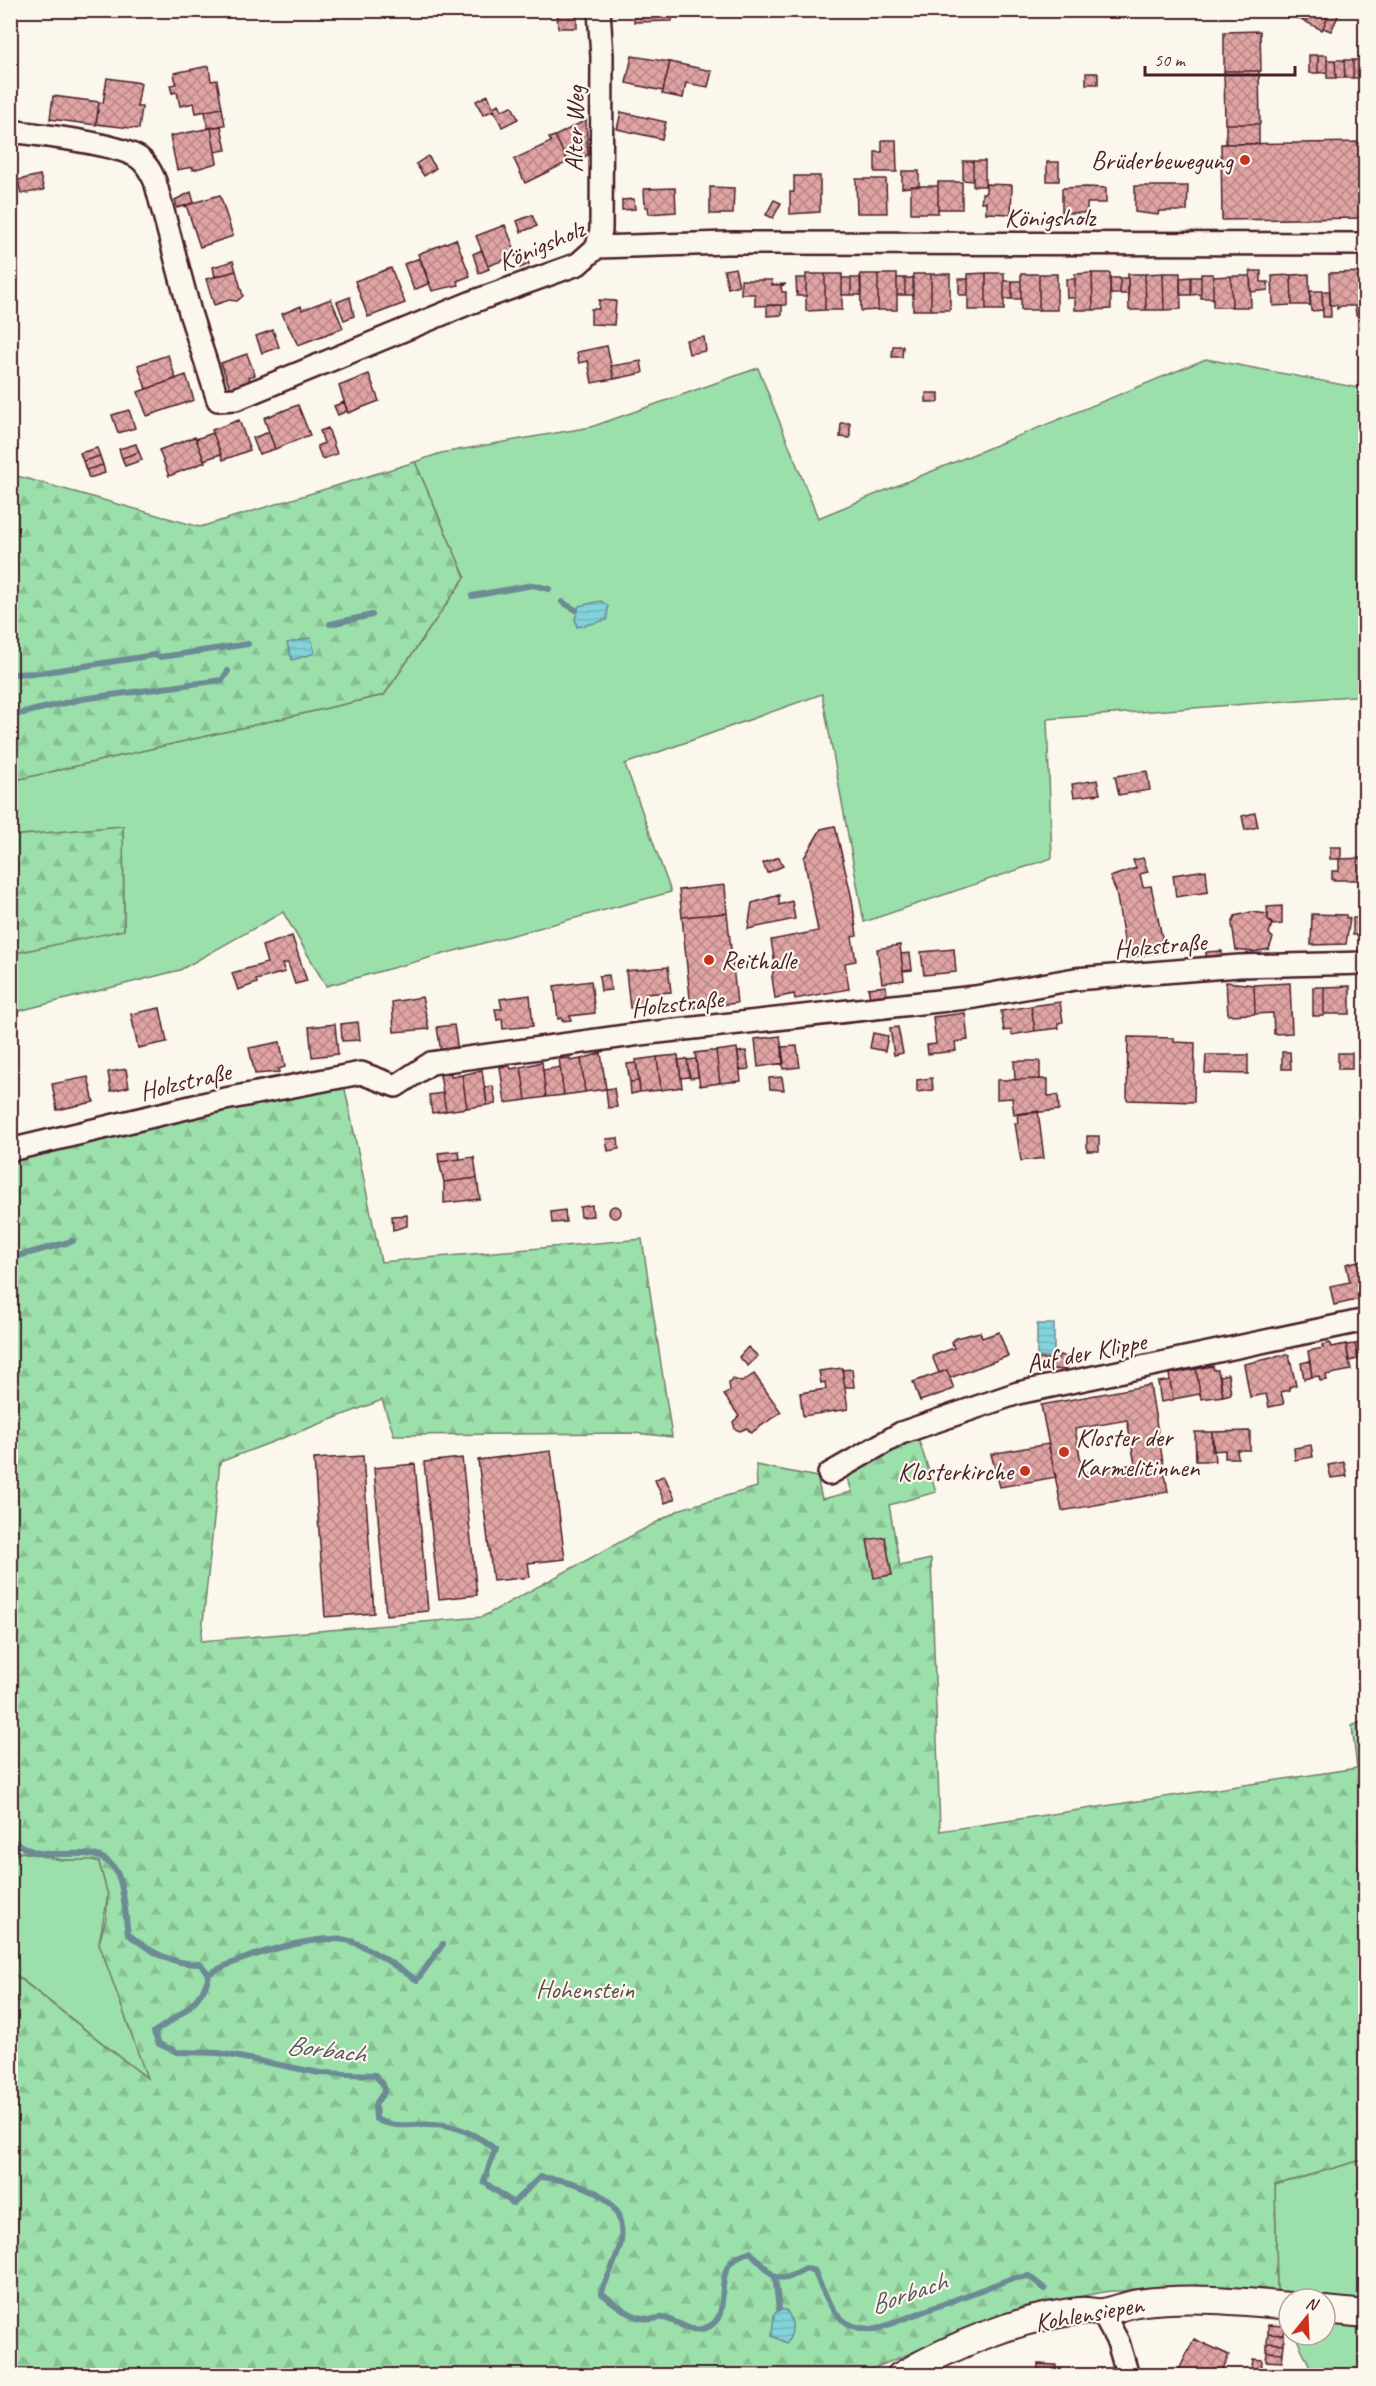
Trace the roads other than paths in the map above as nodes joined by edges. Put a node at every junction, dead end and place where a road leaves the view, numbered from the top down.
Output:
1 (599, 10) edge
2 (10, 131) edge
3 (1365, 244) edge
4 (597, 247) junction
5 (1365, 963) edge
6 (10, 1150) edge
7 (1365, 1320) edge
8 (829, 1474) dead end
9 (1277, 2305) edge
10 (1337, 2311) edge
11 (1102, 2312) junction
12 (1365, 2314) edge
13 (900, 2376) edge
14 (1128, 2376) edge

1 - 4 street, Alter Weg
2 - 4 street, Königsholz
3 - 4 street, Königsholz
5 - 6 street, Holzstraße
7 - 8 street, Auf der Klippe
9 - 11 street, Kohlensiepen
10 - 12 street
11 - 13 street, Kohlensiepen
11 - 14 street

